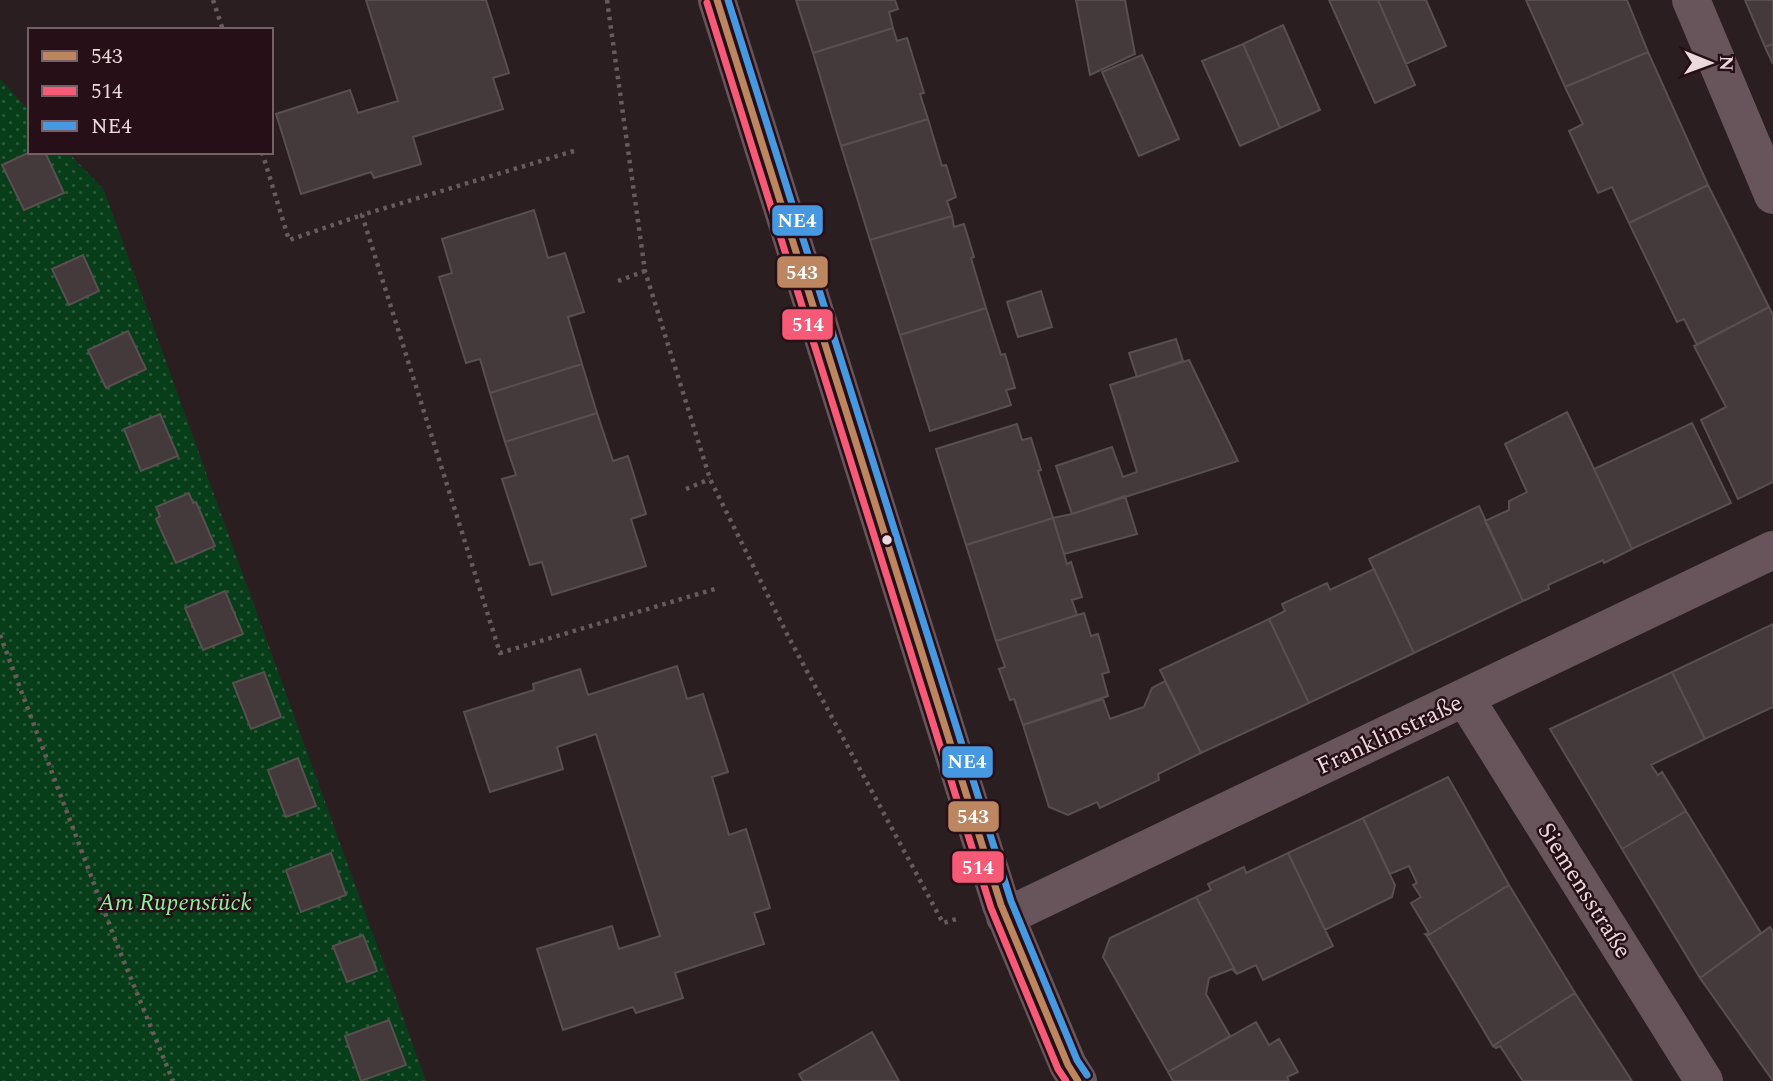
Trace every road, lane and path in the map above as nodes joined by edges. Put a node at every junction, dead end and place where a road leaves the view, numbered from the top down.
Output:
1 (213, 0) edge
2 (607, 0) edge
3 (717, 0) edge
4 (1691, 0) edge
5 (222, 28) edge
6 (574, 151) dead end
7 (263, 154) edge
8 (1773, 195) edge
9 (362, 215) junction
10 (645, 271) junction
11 (618, 281) dead end
12 (710, 478) junction
13 (686, 489) dead end
14 (1773, 550) edge
15 (715, 589) dead end
16 (0, 635) edge
17 (1465, 698) junction
18 (1003, 911) junction
19 (173, 1081) edge
20 (1078, 1081) edge
21 (1704, 1081) edge

1 - 5 path
2 - 10 path
3 - 18 street
4 - 8 street
6 - 9 path
7 - 9 path
9 - 15 path
10 - 11 path
10 - 12 path
12 - 13 path
12 - 18 path
14 - 17 street, Franklinstraße
16 - 19 path
17 - 18 street, Franklinstraße
17 - 21 street, Siemensstraße
18 - 20 street

